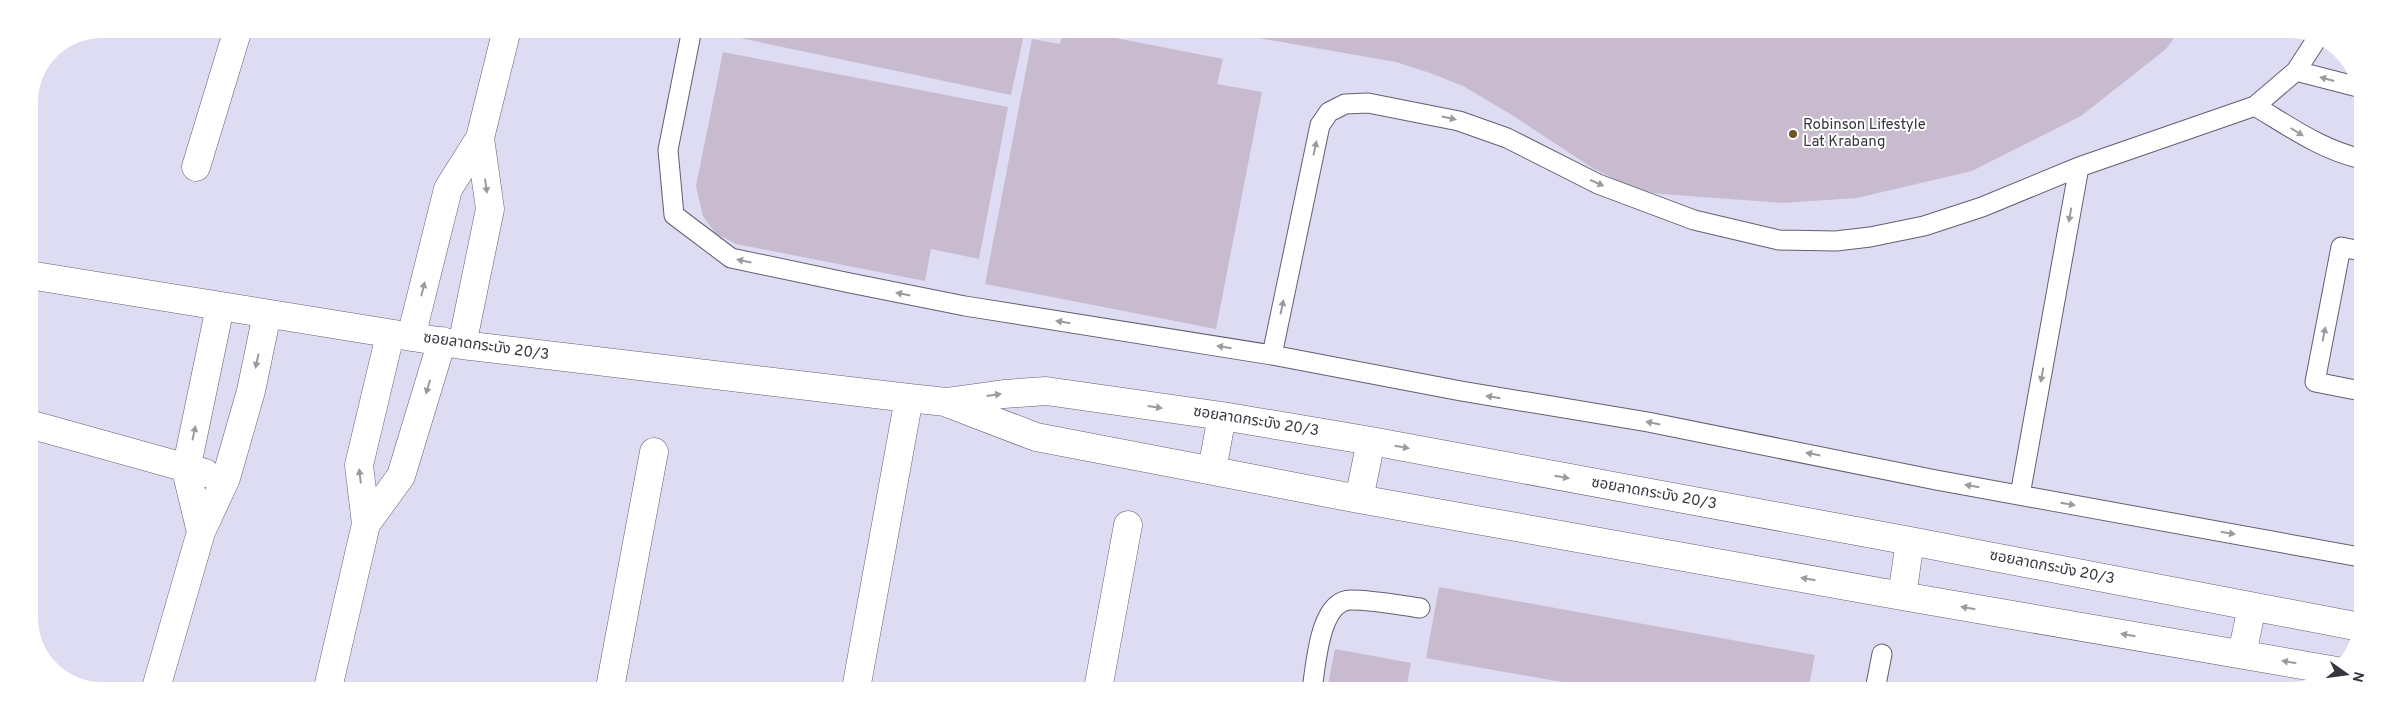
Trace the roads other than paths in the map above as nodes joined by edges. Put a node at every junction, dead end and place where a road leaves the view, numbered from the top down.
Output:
1 (235, 38) edge
2 (506, 38) edge
3 (690, 38) edge
4 (2315, 42) edge
5 (2296, 71) junction
6 (2351, 85) edge
7 (2255, 106) junction
8 (480, 138) junction
9 (2353, 157) edge
10 (196, 167) dead end
11 (2079, 167) junction
12 (2353, 249) edge
13 (38, 277) edge
14 (220, 307) junction
15 (267, 314) junction
16 (401, 336) junction
17 (452, 343) junction
18 (1272, 355) junction
19 (2354, 390) edge
20 (909, 398) junction
21 (946, 402) junction
22 (1222, 416) junction
23 (38, 427) edge
24 (1371, 441) junction
25 (654, 452) dead end
26 (186, 470) junction
27 (1212, 470) junction
28 (226, 478) junction
29 (2020, 495) junction
30 (1359, 499) junction
31 (366, 524) junction
32 (1128, 525) dead end
33 (201, 532) junction
34 (1910, 541) junction
35 (2354, 556) edge
36 (1902, 596) junction
37 (2252, 607) junction
38 (1420, 608) dead end
39 (2353, 626) edge
40 (1882, 654) dead end
41 (2242, 654) junction
42 (2321, 668) edge
43 (158, 682) edge
44 (329, 682) edge
45 (611, 682) edge
46 (857, 682) edge
47 (1099, 682) edge
48 (1313, 682) edge
49 (1877, 682) edge

1 - 10 street
2 - 8 street
18 -> 3 lane
4 - 5 lane
6 -> 5 lane
5 - 7 lane
7 -> 9 lane
7 - 11 lane
16 -> 8 street
8 -> 17 street
18 -> 11 lane
11 -> 29 lane
19 -> 12 lane
13 - 14 street, ซอยลาดกระบัง 20/3
14 - 15 street, ซอยลาดกระบัง 20/3
26 -> 14 street
15 - 16 street, ซอยลาดกระบัง 20/3
15 -> 28 street
16 - 17 street, ซอยลาดกระบัง 20/3
31 -> 16 street
17 - 20 street, ซอยลาดกระบัง 20/3
17 -> 31 street
29 -> 18 lane
20 - 21 street, ซอยลาดกระบัง 20/3
20 - 46 street
21 -> 22 street, ซอยลาดกระบัง 20/3
21 - 27 street, ซอยลาดกระบัง 20/3
22 - 24 street, ซอยลาดกระบัง 20/3
22 - 27 street
23 - 26 street
24 - 30 street
24 -> 34 street, ซอยลาดกระบัง 20/3
25 - 45 street
26 - 28 street
26 - 33 street
27 - 30 street, ซอยลาดกระบัง 20/3
28 - 33 street
29 -> 35 lane
36 -> 30 street, ซอยลาดกระบัง 20/3
31 - 44 street
32 - 47 street
33 - 43 street
34 - 36 street
34 - 37 street, ซอยลาดกระบัง 20/3
41 -> 36 street, ซอยลาดกระบัง 20/3
37 - 39 street, ซอยลาดกระบัง 20/3
37 - 41 street
38 - 48 lane
40 - 49 lane
42 -> 41 street, ซอยลาดกระบัง 20/3

